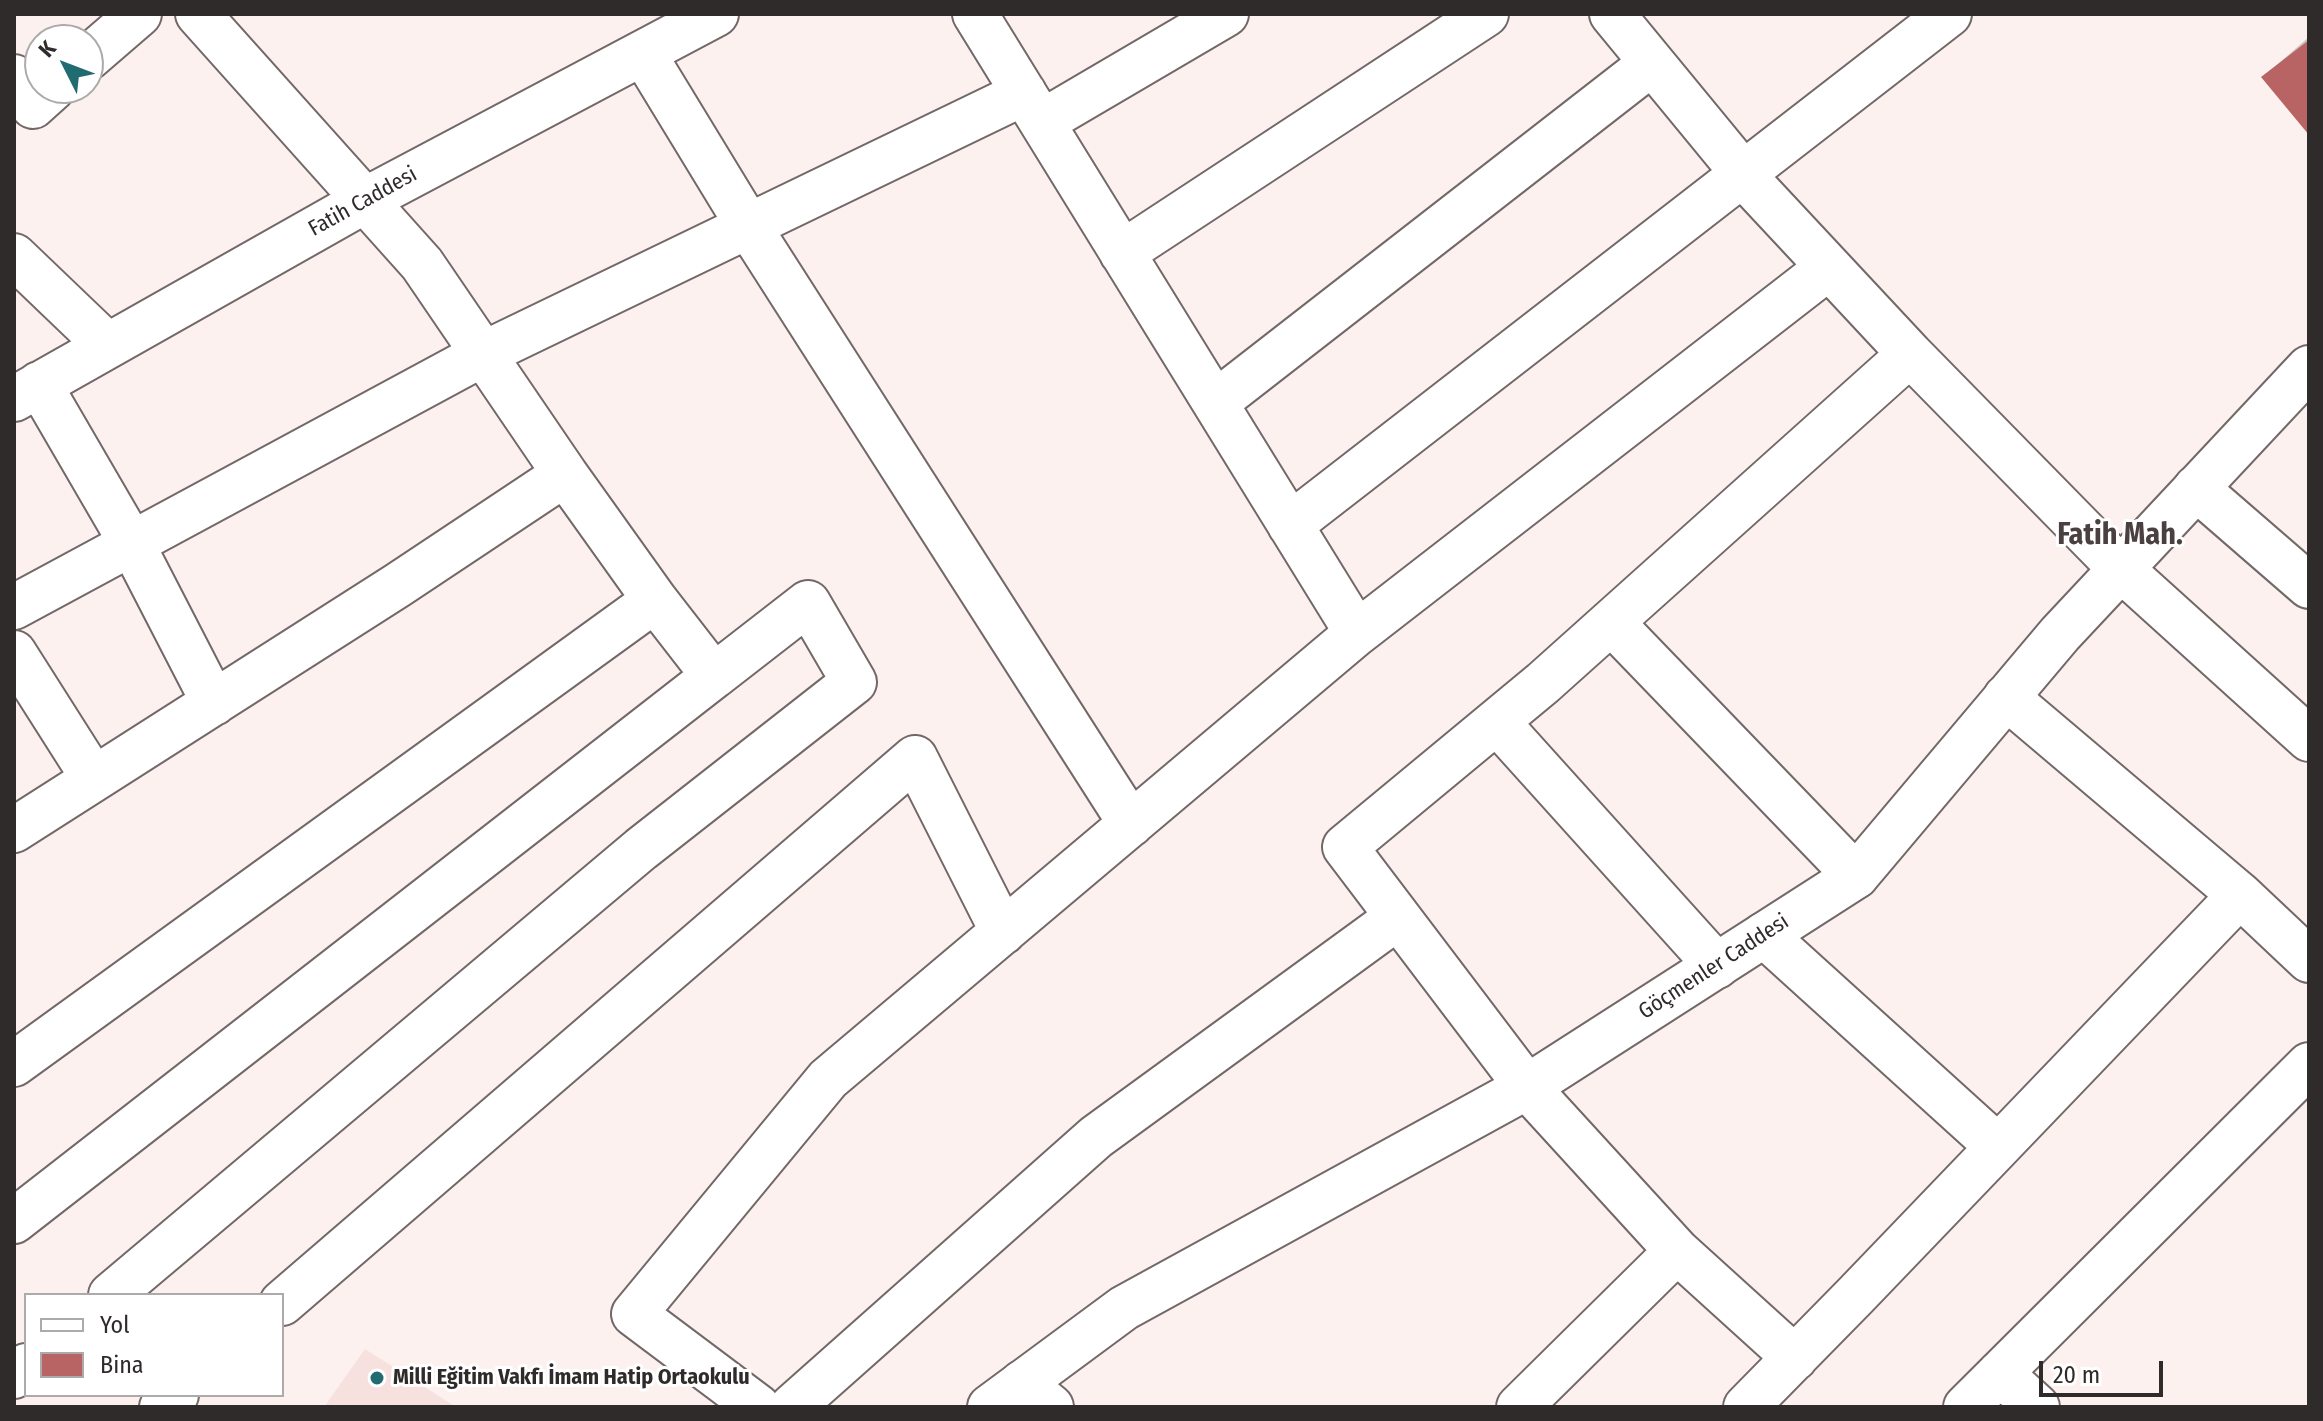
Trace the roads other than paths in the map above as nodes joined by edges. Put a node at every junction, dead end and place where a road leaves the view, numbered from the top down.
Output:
1 (139, 14) edge
2 (198, 14) edge
3 (716, 14) edge
4 (975, 14) edge
5 (1226, 14) edge
6 (1486, 14) edge
7 (1612, 14) edge
8 (1949, 14) edge
9 (104, 44) edge
10 (643, 53) junction
11 (1652, 63) junction
12 (1033, 108) junction
13 (1742, 172) junction
14 (365, 201) junction
15 (749, 227) junction
16 (1122, 253) junction
17 (14, 256) edge
18 (1829, 267) junction
19 (108, 346) junction
20 (483, 354) junction
21 (1910, 354) junction
22 (2309, 368) edge
23 (27, 391) edge
24 (1215, 403) junction
25 (565, 474) junction
26 (2196, 488) junction
27 (1290, 525) junction
28 (132, 544) junction
29 (2121, 569) junction
30 (2309, 586) edge
31 (655, 600) junction
32 (14, 607) edge
33 (1611, 622) junction
34 (1357, 633) junction
35 (14, 653) edge
36 (714, 676) junction
37 (2006, 697) junction
38 (214, 703) junction
39 (1497, 722) junction
40 (2309, 739) edge
41 (94, 779) junction
42 (1131, 824) junction
43 (14, 830) edge
44 (1856, 876) junction
45 (2240, 895) junction
46 (1398, 917) junction
47 (1003, 932) junction
48 (1764, 935) junction
49 (2309, 960) edge
50 (1717, 966) junction
51 (14, 1064) edge
52 (2309, 1065) edge
53 (1527, 1087) junction
54 (1998, 1147) junction
55 (14, 1221) edge
56 (1677, 1251) junction
57 (113, 1293) edge
58 (284, 1301) edge
59 (1795, 1358) junction
60 (2000, 1373) junction
61 (1021, 1399) edge
62 (758, 1407) edge
63 (792, 1407) edge
64 (1519, 1407) edge
65 (1746, 1407) edge
66 (1966, 1407) edge
67 (2037, 1407) edge

1 - 9 street
2 - 14 street
3 - 10 street, Fatih Caddesi
4 - 12 street
5 - 12 street
6 - 16 street
7 - 11 street
8 - 13 street
10 - 14 street, Fatih Caddesi
10 - 15 street
11 - 13 street
11 - 24 street
12 - 15 street
12 - 16 street
13 - 18 street
13 - 27 street
14 - 19 street, Fatih Caddesi
14 - 20 street
15 - 20 street
15 - 42 street
16 - 24 street
17 - 19 street
18 - 21 street
18 - 34 street
19 - 23 street, Fatih Caddesi
20 - 25 street
20 - 28 street
21 - 29 street
21 - 33 street
22 - 26 street, Göçmenler Caddesi
23 - 28 street
24 - 27 street
25 - 31 street
25 - 38 street
26 - 29 street, Göçmenler Caddesi
26 - 30 street
27 - 34 street
28 - 32 street
28 - 38 street
29 - 37 street, Göçmenler Caddesi
29 - 40 street
31 - 36 street
31 - 51 street
33 - 39 street
33 - 44 street
34 - 42 street
35 - 41 street
36 - 55 street
36 - 57 street
37 - 44 street, Göçmenler Caddesi
37 - 45 street
38 - 41 street
39 - 46 street
39 - 50 street
41 - 43 street
42 - 47 street
44 - 48 street, Göçmenler Caddesi
45 - 49 street
45 - 54 street
46 - 53 street
46 - 63 street
47 - 58 street
47 - 62 street
48 - 50 street, Göçmenler Caddesi
48 - 54 street
50 - 53 street, Göçmenler Caddesi
52 - 60 street
53 - 56 street
53 - 61 street, Göçmenler Caddesi
54 - 59 street
56 - 59 street
56 - 64 street
59 - 65 street
60 - 66 street
60 - 67 street

